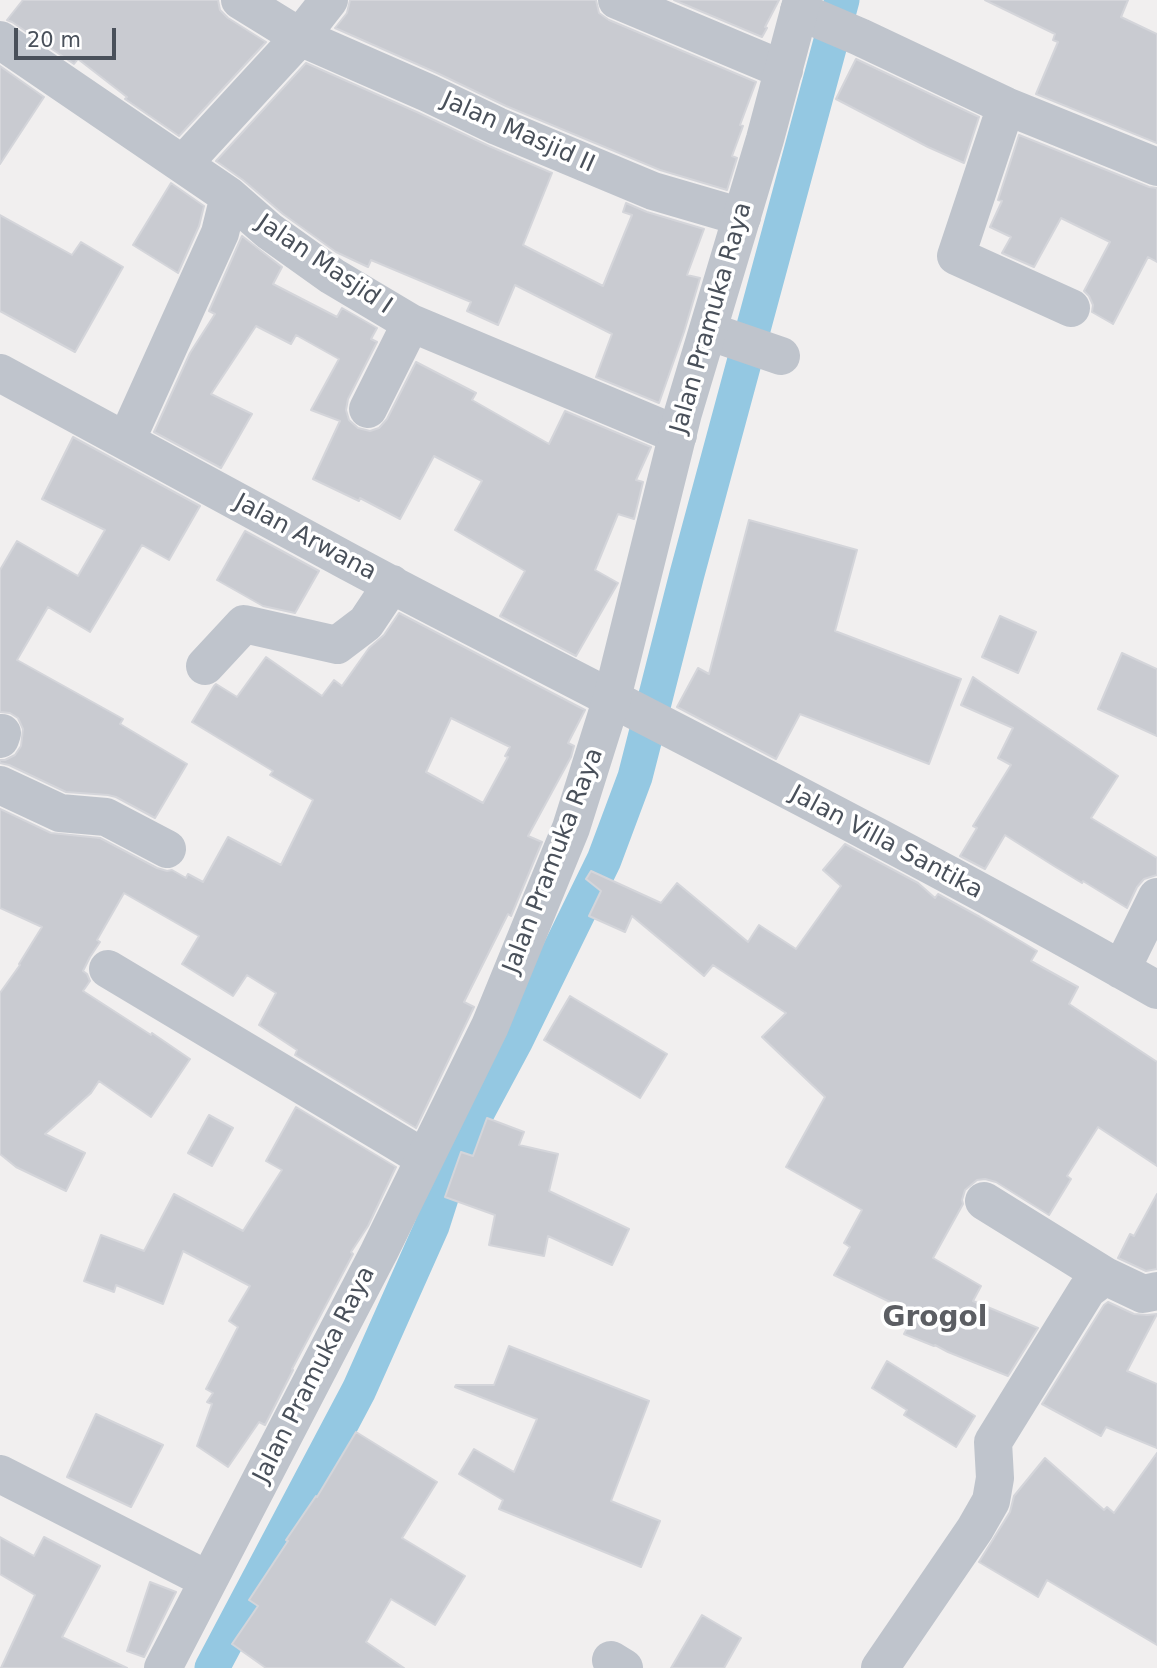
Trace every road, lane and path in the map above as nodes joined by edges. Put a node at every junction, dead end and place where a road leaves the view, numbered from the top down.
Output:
1 (240, 0) edge
2 (329, 0) edge
3 (617, 0) edge
4 (806, 10) edge
5 (300, 37) junction
6 (0, 40) edge
7 (784, 70) junction
8 (1006, 106) junction
9 (183, 164) junction
10 (1157, 167) edge
11 (229, 196) junction
12 (742, 216) junction
13 (1071, 308) dead end
14 (411, 323) junction
15 (0, 373) edge
16 (368, 409) dead end
17 (678, 435) junction
18 (126, 441) junction
19 (392, 584) junction
20 (205, 666) dead end
21 (624, 704) junction
22 (0, 785) edge
23 (167, 849) dead end
24 (1157, 897) edge
25 (108, 969) dead end
26 (1121, 970) junction
27 (1157, 990) edge
28 (424, 1158) junction
29 (984, 1201) dead end
30 (1105, 1276) junction
31 (1157, 1291) edge
32 (0, 1475) edge
33 (208, 1580) junction
34 (163, 1668) edge
35 (880, 1668) edge

1 - 5 street, Jalan Masjid II
2 - 5 street
3 - 7 street
4 - 7 street, Jalan Pramuka Raya
4 - 8 street
5 - 9 street
5 - 12 street, Jalan Masjid II
6 - 9 street, Jalan Masjid I
7 - 12 street, Jalan Pramuka Raya
8 - 10 street
8 - 13 street
9 - 11 street, Jalan Masjid I
11 - 14 street, Jalan Masjid I
11 - 18 street
12 - 17 street, Jalan Pramuka Raya
14 - 16 street
14 - 17 street, Jalan Masjid I
15 - 18 street, Jalan Arwana
17 - 21 street, Jalan Pramuka Raya
18 - 19 street, Jalan Arwana
19 - 20 street
19 - 21 street, Jalan Arwana
21 - 26 street, Jalan Villa Santika
21 - 28 street, Jalan Pramuka Raya
22 - 23 street
24 - 26 street
25 - 28 street
26 - 27 street, Jalan Villa Santika
28 - 33 street, Jalan Pramuka Raya
29 - 30 street
30 - 31 street
30 - 35 street
32 - 33 street
33 - 34 street, Jalan Pramuka Raya

